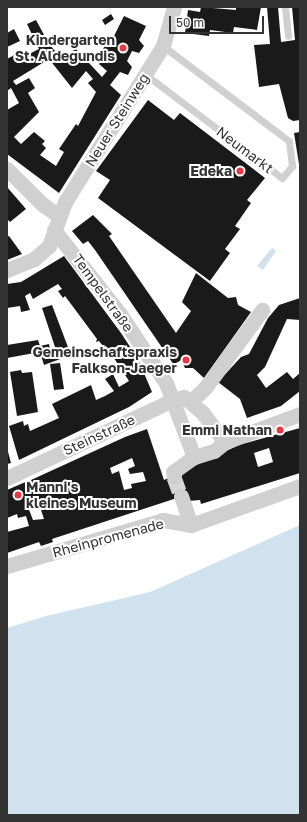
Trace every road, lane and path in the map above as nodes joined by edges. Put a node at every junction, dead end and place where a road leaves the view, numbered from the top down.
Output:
1 (174, 7) edge
2 (285, 7) edge
3 (288, 36) dead end
4 (163, 46) junction
5 (145, 74) junction
6 (7, 169) edge
7 (57, 223) junction
8 (7, 270) edge
9 (262, 310) dead end
10 (173, 400) junction
11 (191, 402) junction
12 (298, 415) edge
13 (225, 442) junction
14 (194, 457) junction
15 (174, 474) dead end
16 (7, 478) edge
17 (300, 486) edge
18 (181, 496) tunnel mouth
19 (191, 526) junction
20 (7, 566) edge

1 - 4 street, Neuer Steinweg
2 - 3 lane
4 - 5 street, Neuer Steinweg
4 - 5 lane, Neumarkt
5 - 7 street, Neuer Steinweg
6 - 7 street, Tempelstraße
7 - 8 street, Neuer Steinweg
7 - 10 street, Tempelstraße
9 - 11 street
10 - 11 street
10 - 14 street, Tempelstraße
10 - 16 street, Steinstraße
11 - 13 street
12 - 13 street
13 - 14 street
14 - 15 street
17 - 19 street
18 - 19 street
19 - 20 street, Rheinpromenade

